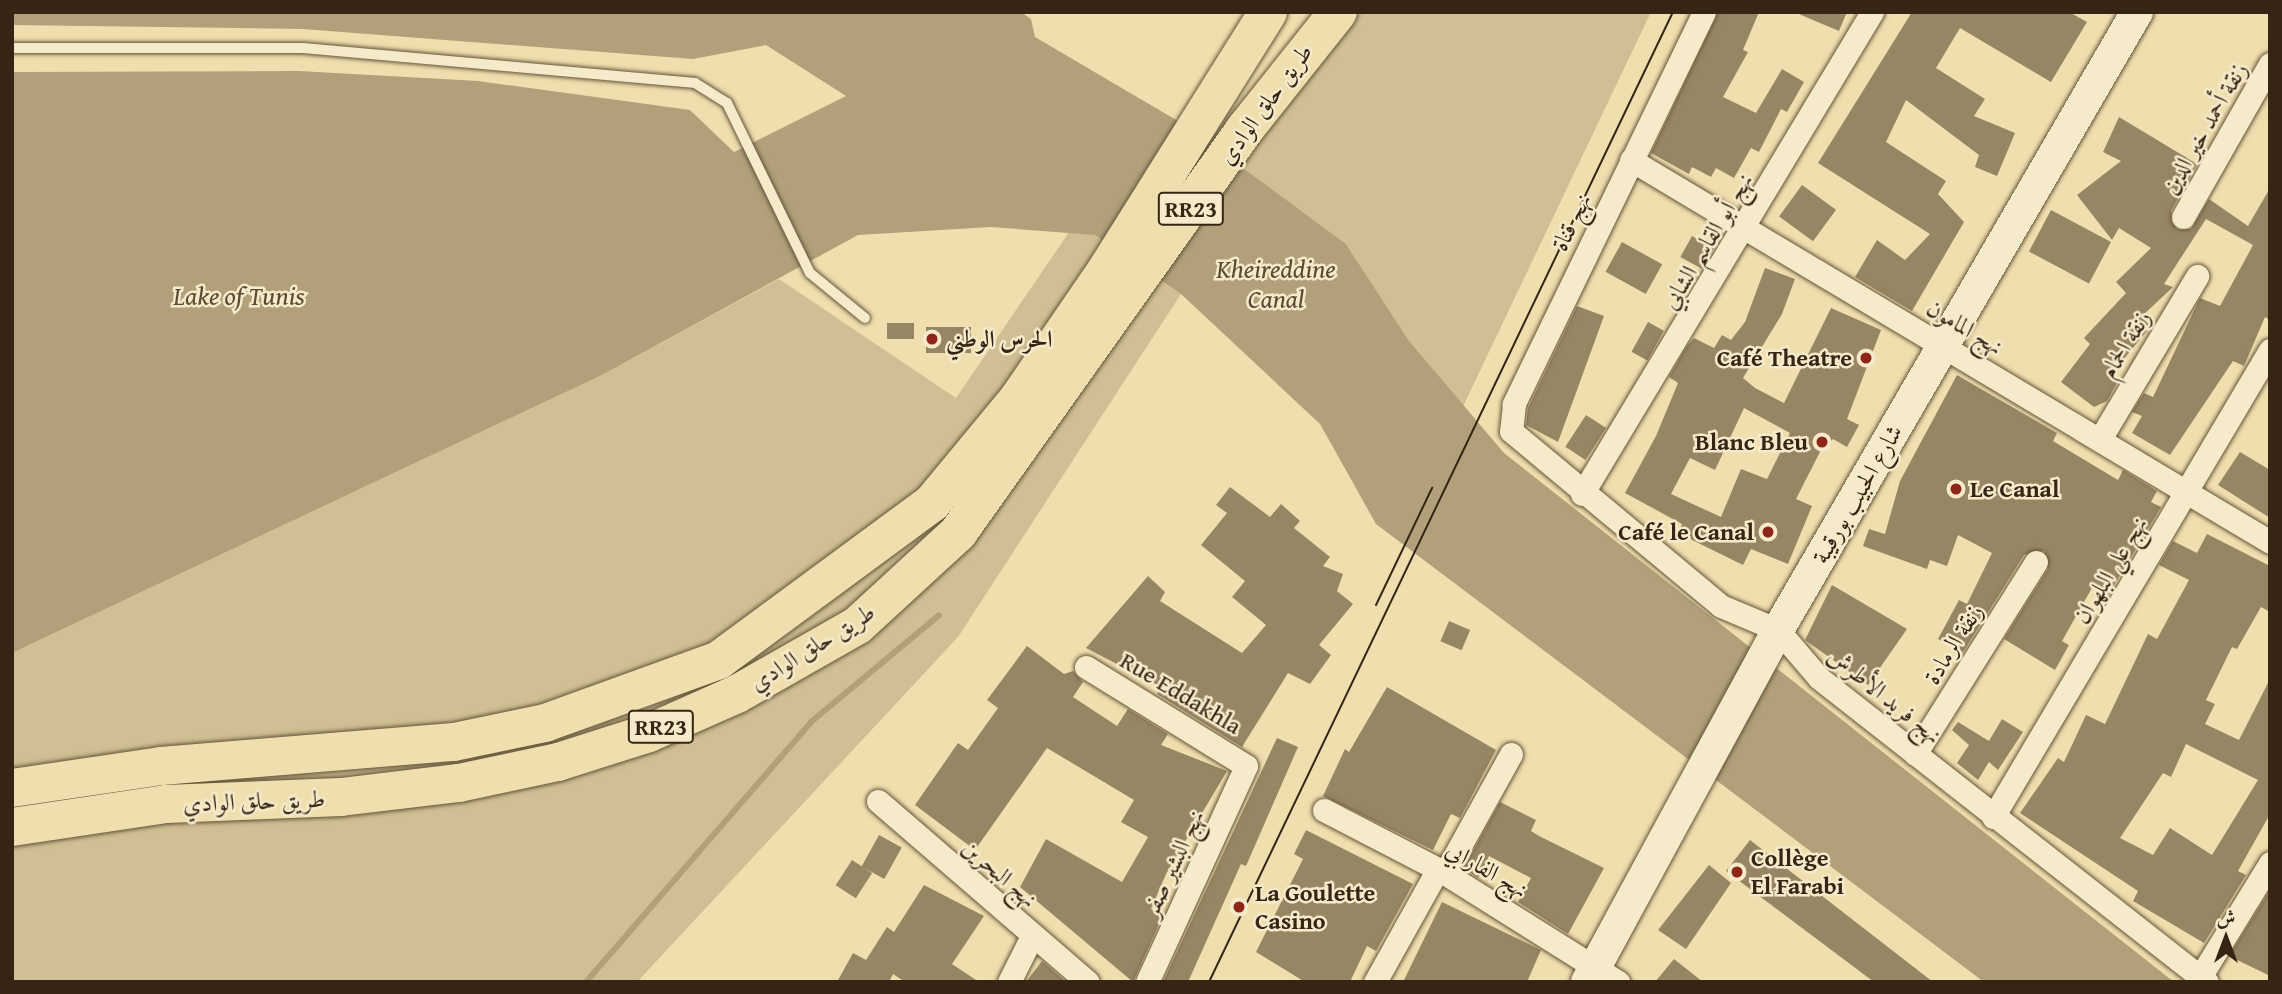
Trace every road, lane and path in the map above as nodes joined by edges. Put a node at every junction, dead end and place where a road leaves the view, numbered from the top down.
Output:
1 (1268, 12) edge
2 (1338, 12) edge
3 (1704, 12) edge
4 (1872, 12) edge
5 (2137, 12) edge
6 (12, 48) edge
7 (2270, 64) edge
8 (1631, 160) junction
9 (2183, 217) dead end
10 (1747, 228) junction
11 (2197, 276) dead end
12 (1122, 279) junction
13 (865, 318) dead end
14 (1945, 344) junction
15 (2270, 350) edge
16 (2100, 439) junction
17 (1532, 453) joint
18 (2188, 492) junction
19 (1582, 494) junction
20 (2270, 542) edge
21 (2036, 562) dead end
22 (1776, 633) junction
23 (1086, 667) dead end
24 (1511, 754) dead end
25 (1915, 754) junction
26 (1246, 766) joint
27 (12, 788) edge
28 (878, 801) dead end
29 (1324, 810) dead end
30 (1993, 817) junction
31 (12, 827) edge
32 (2270, 863) edge
33 (1441, 871) junction
34 (1032, 936) junction
35 (1600, 976) edge
36 (2204, 979) edge
37 (1009, 982) edge
38 (1088, 982) edge
39 (1147, 982) edge
40 (1375, 982) edge

1 - 12 highway, طريق حلق الوادي / RR23
2 - 12 highway, طريق حلق الوادي / RR23
3 - 8 street, نهج قناة
4 - 10 street, نهج أبو القاسم الشابي
5 - 14 main road, شارع الحبيب بورقيبة
6 - 13 lane
7 - 9 street, زنقة أحمد خير الدين
8 - 10 street, نهج المامون
8 - 17 street, نهج قناة
10 - 14 street, نهج المامون
10 - 19 street, نهج أبو القاسم الشابي
11 - 16 street, زنقة الحمام
12 - 27 highway, طريق حلق الوادي / RR23
12 - 31 highway, طريق حلق الوادي / RR23
14 - 16 street, نهج المامون
14 - 22 main road, شارع الحبيب بورقيبة
15 - 18 street, نهج علي البلهوان
16 - 18 street, نهج المامون
17 - 19 street, نهج فريد الأطرش
18 - 20 street, نهج المامون
18 - 30 street, نهج علي البلهوان
19 - 22 street, نهج فريد الأطرش
21 - 25 street, زنقة الرمادة
22 - 25 street, نهج فريد الأطرش
22 - 35 main road, شارع الحبيب بورقيبة
23 - 26 street, Rue Eddakhla
24 - 33 street
25 - 30 street, نهج فريد الأطرش
26 - 39 street, نهج البشير صفر
28 - 34 street, نهج البحرين
29 - 33 street, نهج الفارابي
30 - 36 street, نهج فريد الأطرش
32 - 36 street
33 - 35 street, نهج الفارابي
33 - 40 street
34 - 37 street
34 - 38 street, نهج البحرين

